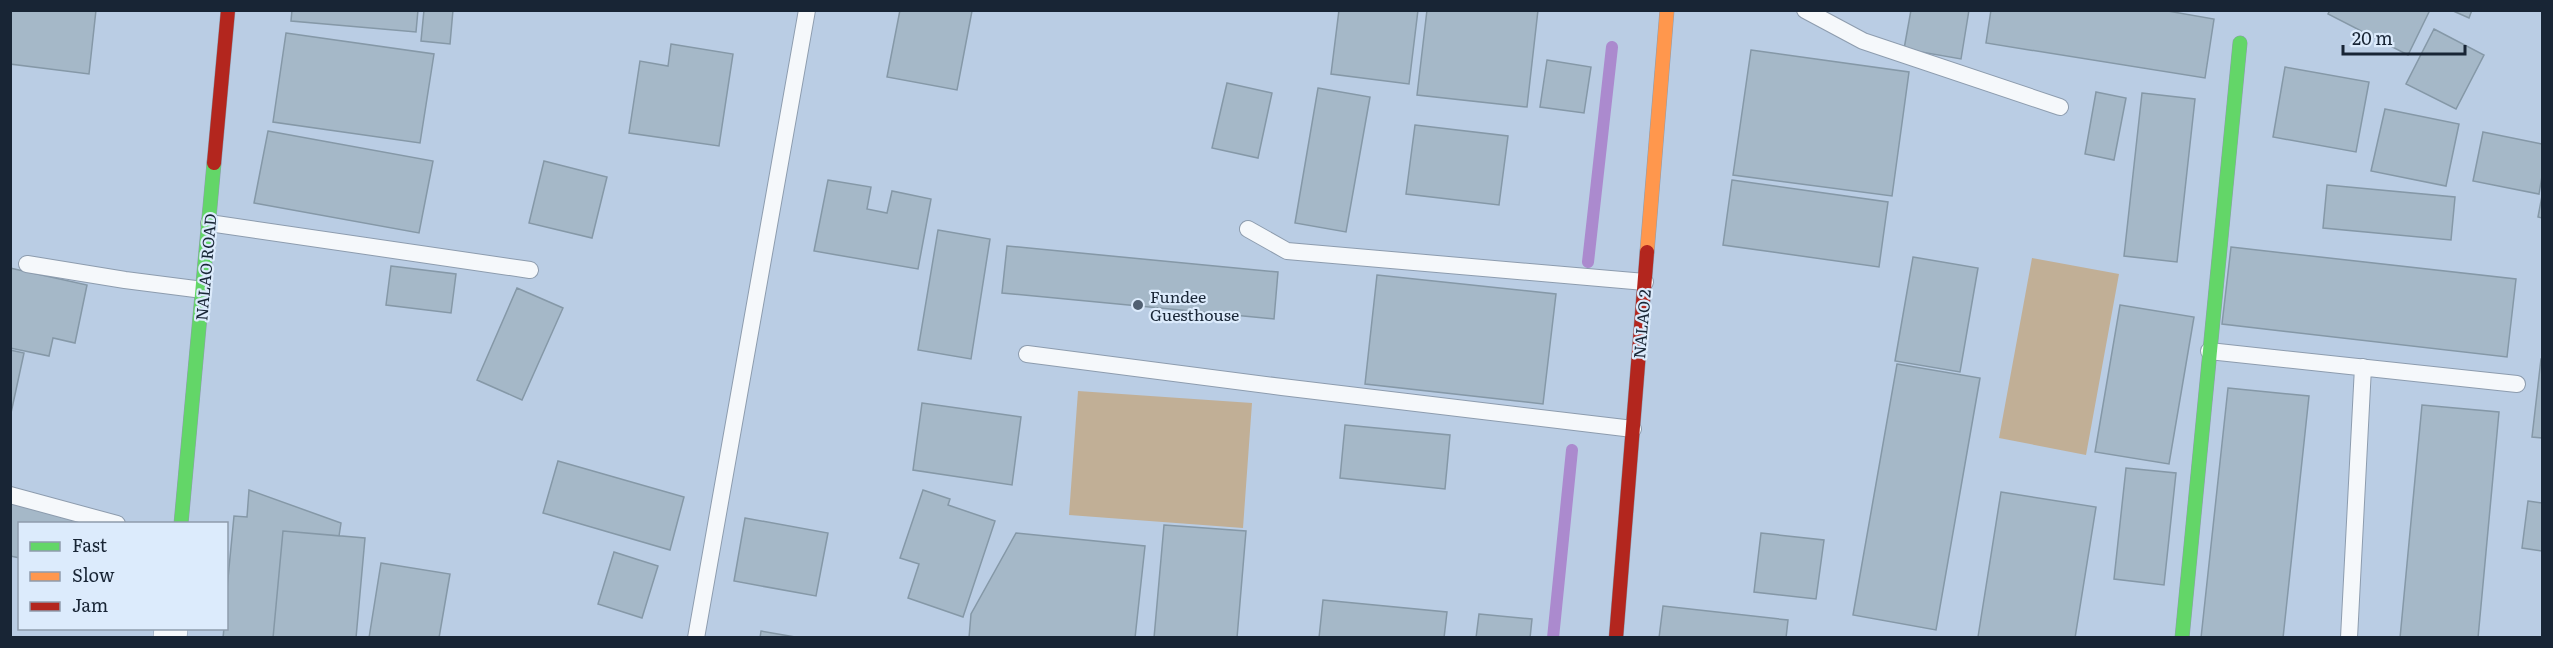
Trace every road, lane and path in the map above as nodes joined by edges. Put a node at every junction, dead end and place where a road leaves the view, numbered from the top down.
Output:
1 (228, 10) edge
2 (807, 10) edge
3 (1667, 10) edge
4 (1805, 10) edge
5 (2240, 43) dead end
6 (2060, 107) dead end
7 (209, 223) junction
8 (1248, 229) dead end
9 (27, 264) dead end
10 (530, 270) dead end
11 (1645, 282) junction
12 (203, 290) junction
13 (2209, 351) junction
14 (1027, 354) dead end
15 (2363, 367) junction
16 (2517, 384) dead end
17 (1633, 429) junction
18 (10, 495) edge
19 (110, 522) edge
20 (181, 522) edge
21 (696, 638) edge
22 (1616, 638) edge
23 (2182, 638) edge
24 (2349, 638) edge

1 - 7 street, NALAO ROAD
2 - 21 lane
3 - 11 street, NALAO 2
4 - 6 lane
5 - 13 street
7 - 10 lane
7 - 12 street, NALAO ROAD
8 - 11 lane
9 - 12 lane
11 - 17 street, NALAO 2
12 - 20 street, NALAO ROAD
13 - 15 lane
13 - 23 street
14 - 17 lane
15 - 16 lane
15 - 24 lane
17 - 22 street, NALAO 2
18 - 19 lane

